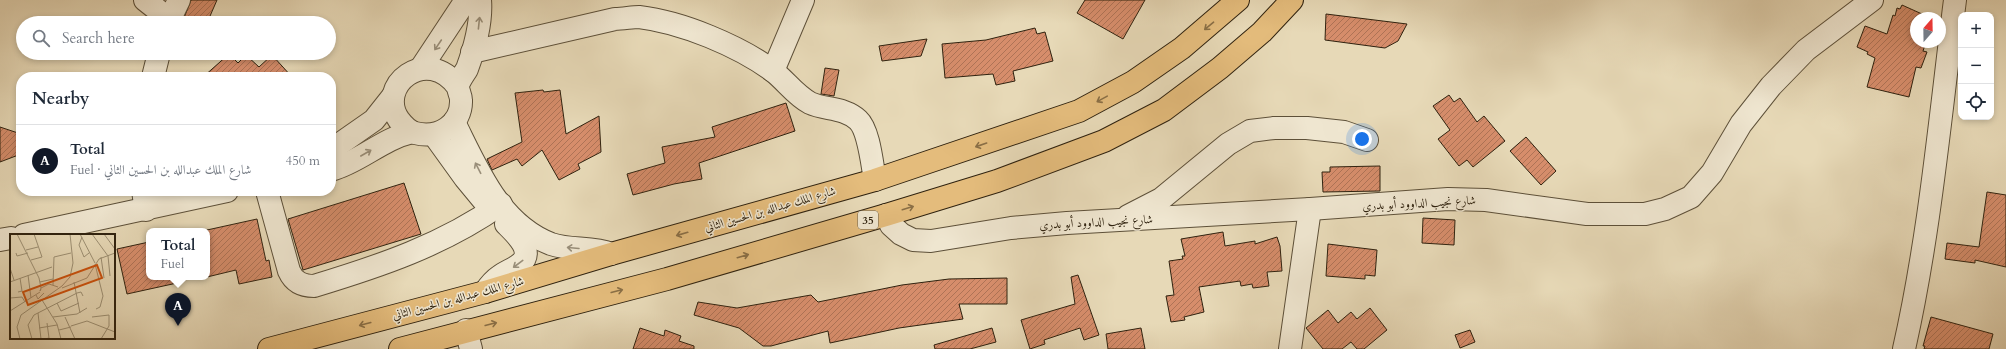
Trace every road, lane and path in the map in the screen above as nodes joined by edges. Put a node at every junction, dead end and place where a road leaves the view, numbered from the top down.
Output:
1 (145, 0) edge
2 (179, 0) edge
3 (466, 0) edge
4 (480, 0) edge
5 (803, 0) edge
6 (1238, 0) edge
7 (1292, 0) edge
8 (1872, 0) edge
9 (1955, 0) edge
10 (163, 16) edge
11 (171, 16) edge
12 (472, 52) junction
13 (157, 60) edge
14 (422, 68) junction
15 (773, 71) junction
16 (154, 72) edge
17 (458, 87) junction
18 (393, 96) junction
19 (454, 122) junction
20 (412, 132) junction
21 (434, 135) junction
22 (1367, 140) dead end
23 (336, 147) edge
24 (336, 168) edge
25 (875, 180) junction
26 (181, 196) edge
27 (268, 196) edge
28 (145, 200) edge
29 (496, 207) junction
30 (1310, 209) junction
31 (886, 214) junction
32 (1120, 220) junction
33 (27, 234) edge
34 (10, 238) edge
35 (0, 240) edge
36 (611, 254) junction
37 (485, 292) junction
38 (468, 340) edge
39 (270, 349) edge
40 (400, 349) edge
41 (1290, 349) edge
42 (1904, 349) edge

1 - 10 street
2 - 11 street
3 -> 14 street
12 -> 4 street
5 - 15 street
6 -> 25 highway, شارع الملك عبدالله بن الحسين الثاني
31 -> 7 highway, 35
8 - 30 street, شارع نجيب الداوود أبو بدري
9 - 42 street
12 - 15 street
12 - 17 street
13 - 16 street
14 - 17 street
14 - 18 street
15 - 25 street
17 - 19 street
18 - 20 street
18 - 23 street
19 - 21 street
29 -> 19 street
20 - 21 street
24 -> 20 street
21 - 29 street
22 - 32 street
25 -> 36 highway, شارع الملك عبدالله بن الحسين الثاني
26 - 28 street
27 - 29 street
28 - 33 street
36 -> 29 street
29 -> 37 street
30 - 32 street, شارع نجيب الداوود أبو بدري
30 - 41 street
31 - 32 street, شارع نجيب الداوود أبو بدري
38 -> 31 highway, 35
34 - 35 street
36 - 37 highway, شارع الملك عبدالله بن الحسين الثاني
37 -> 39 highway, شارع الملك عبدالله بن الحسين الثاني
38 - 40 highway, 35

